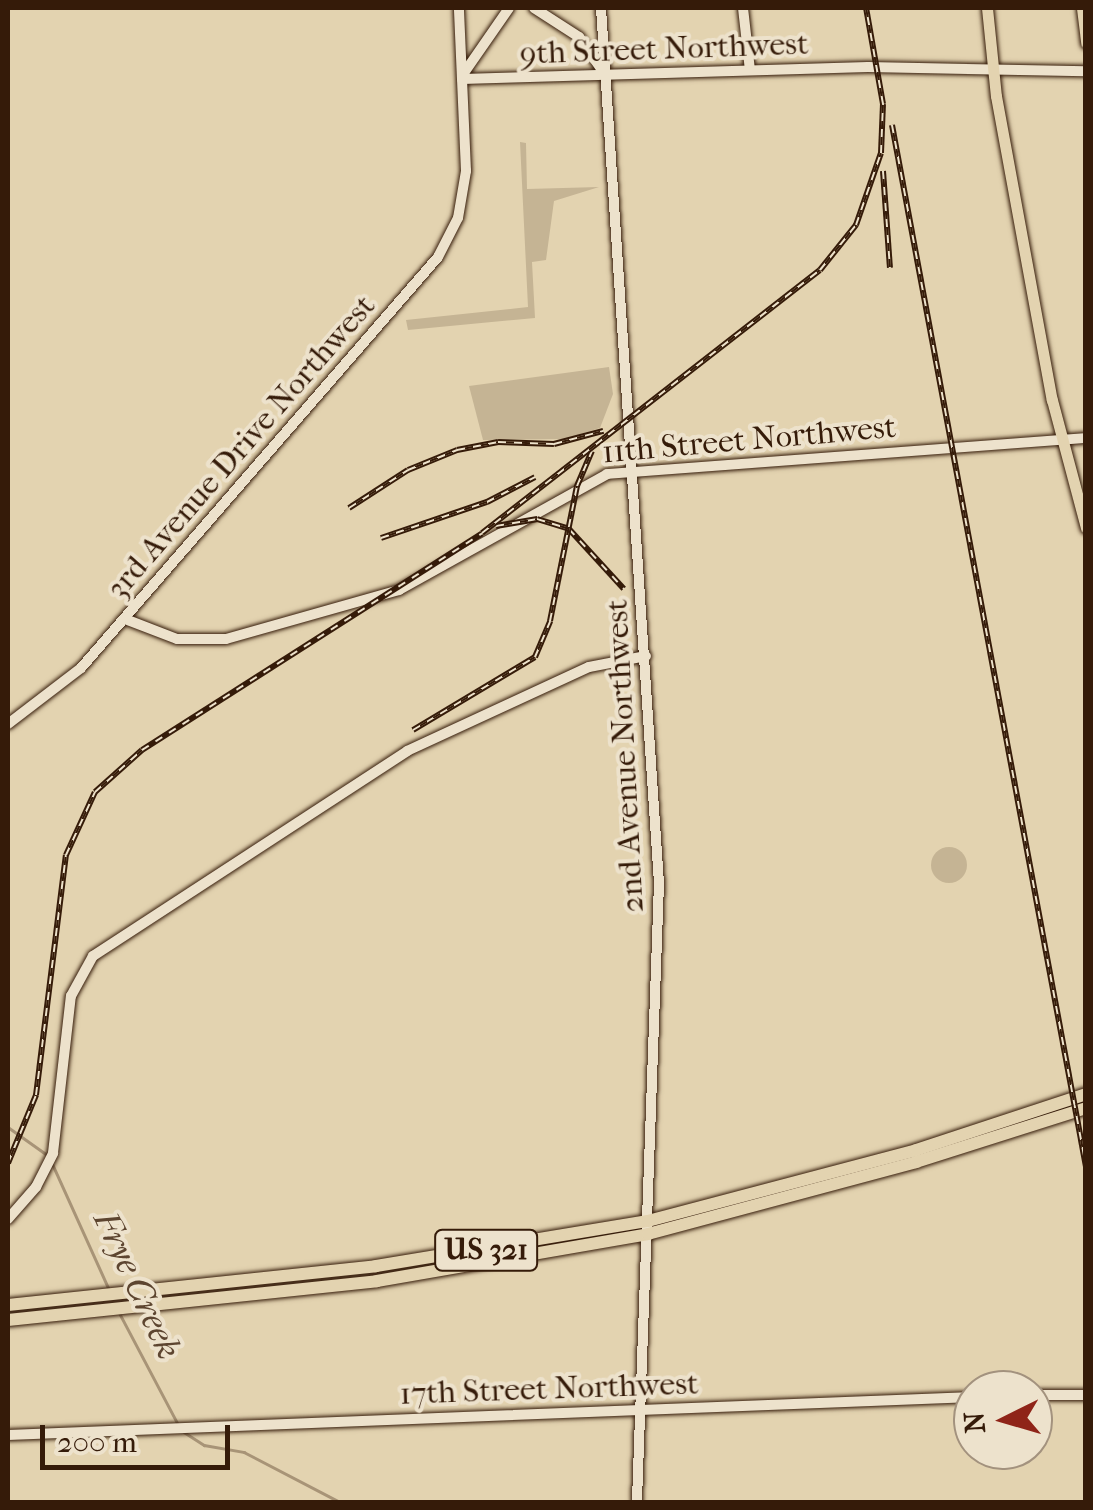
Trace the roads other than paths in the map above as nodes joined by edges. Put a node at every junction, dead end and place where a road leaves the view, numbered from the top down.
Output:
1 (459, 8) edge
2 (508, 8) edge
3 (534, 8) edge
4 (602, 8) edge
5 (743, 8) edge
6 (987, 8) edge
7 (1082, 8) edge
8 (745, 30) junction
9 (1086, 43) edge
10 (992, 67) junction
11 (728, 70) junction
12 (750, 70) junction
13 (1086, 71) edge
14 (604, 74) junction
15 (462, 78) junction
16 (1086, 438) edge
17 (1061, 440) junction
18 (635, 472) junction
19 (1086, 528) edge
20 (124, 618) junction
21 (646, 656) junction
22 (8, 724) edge
23 (1086, 1094) edge
24 (1086, 1108) edge
25 (8, 1219) edge
26 (648, 1227) junction
27 (8, 1304) edge
28 (8, 1320) edge
29 (1053, 1395) edge
30 (1086, 1395) edge
31 (953, 1398) edge
32 (641, 1410) junction
33 (8, 1435) edge
34 (637, 1502) edge

1 - 15 street, 3rd Avenue Drive Northwest
2 - 15 street
3 - 14 street
4 - 14 street, 2nd Avenue Northwest
5 - 8 street
6 - 10 main road
7 - 9 main road
8 - 11 street
8 - 12 street
10 - 12 street, 9th Street Northwest
10 - 13 street, 9th Street Northwest
10 - 17 main road
11 - 12 street, 9th Street Northwest
11 - 14 street, 9th Street Northwest
14 - 15 street, 9th Street Northwest
14 - 18 street, 2nd Avenue Northwest
15 - 20 street, 3rd Avenue Drive Northwest
16 - 17 street, 11th Street Northwest
17 - 18 street, 11th Street Northwest
17 - 19 main road
18 - 20 street, 11th Street Northwest
18 - 21 street, 2nd Avenue Northwest
20 - 22 street, 3rd Avenue Drive Northwest
21 - 25 street
21 - 26 street, 2nd Avenue Northwest
23 - 26 highway, US 321
24 - 26 highway, US 321
26 - 27 highway, US 321
26 - 28 highway, US 321
26 - 32 street, 2nd Avenue Northwest
29 - 30 street
31 - 32 street, 17th Street Northwest
32 - 33 street, 17th Street Northwest
32 - 34 street, 2nd Avenue Northwest

